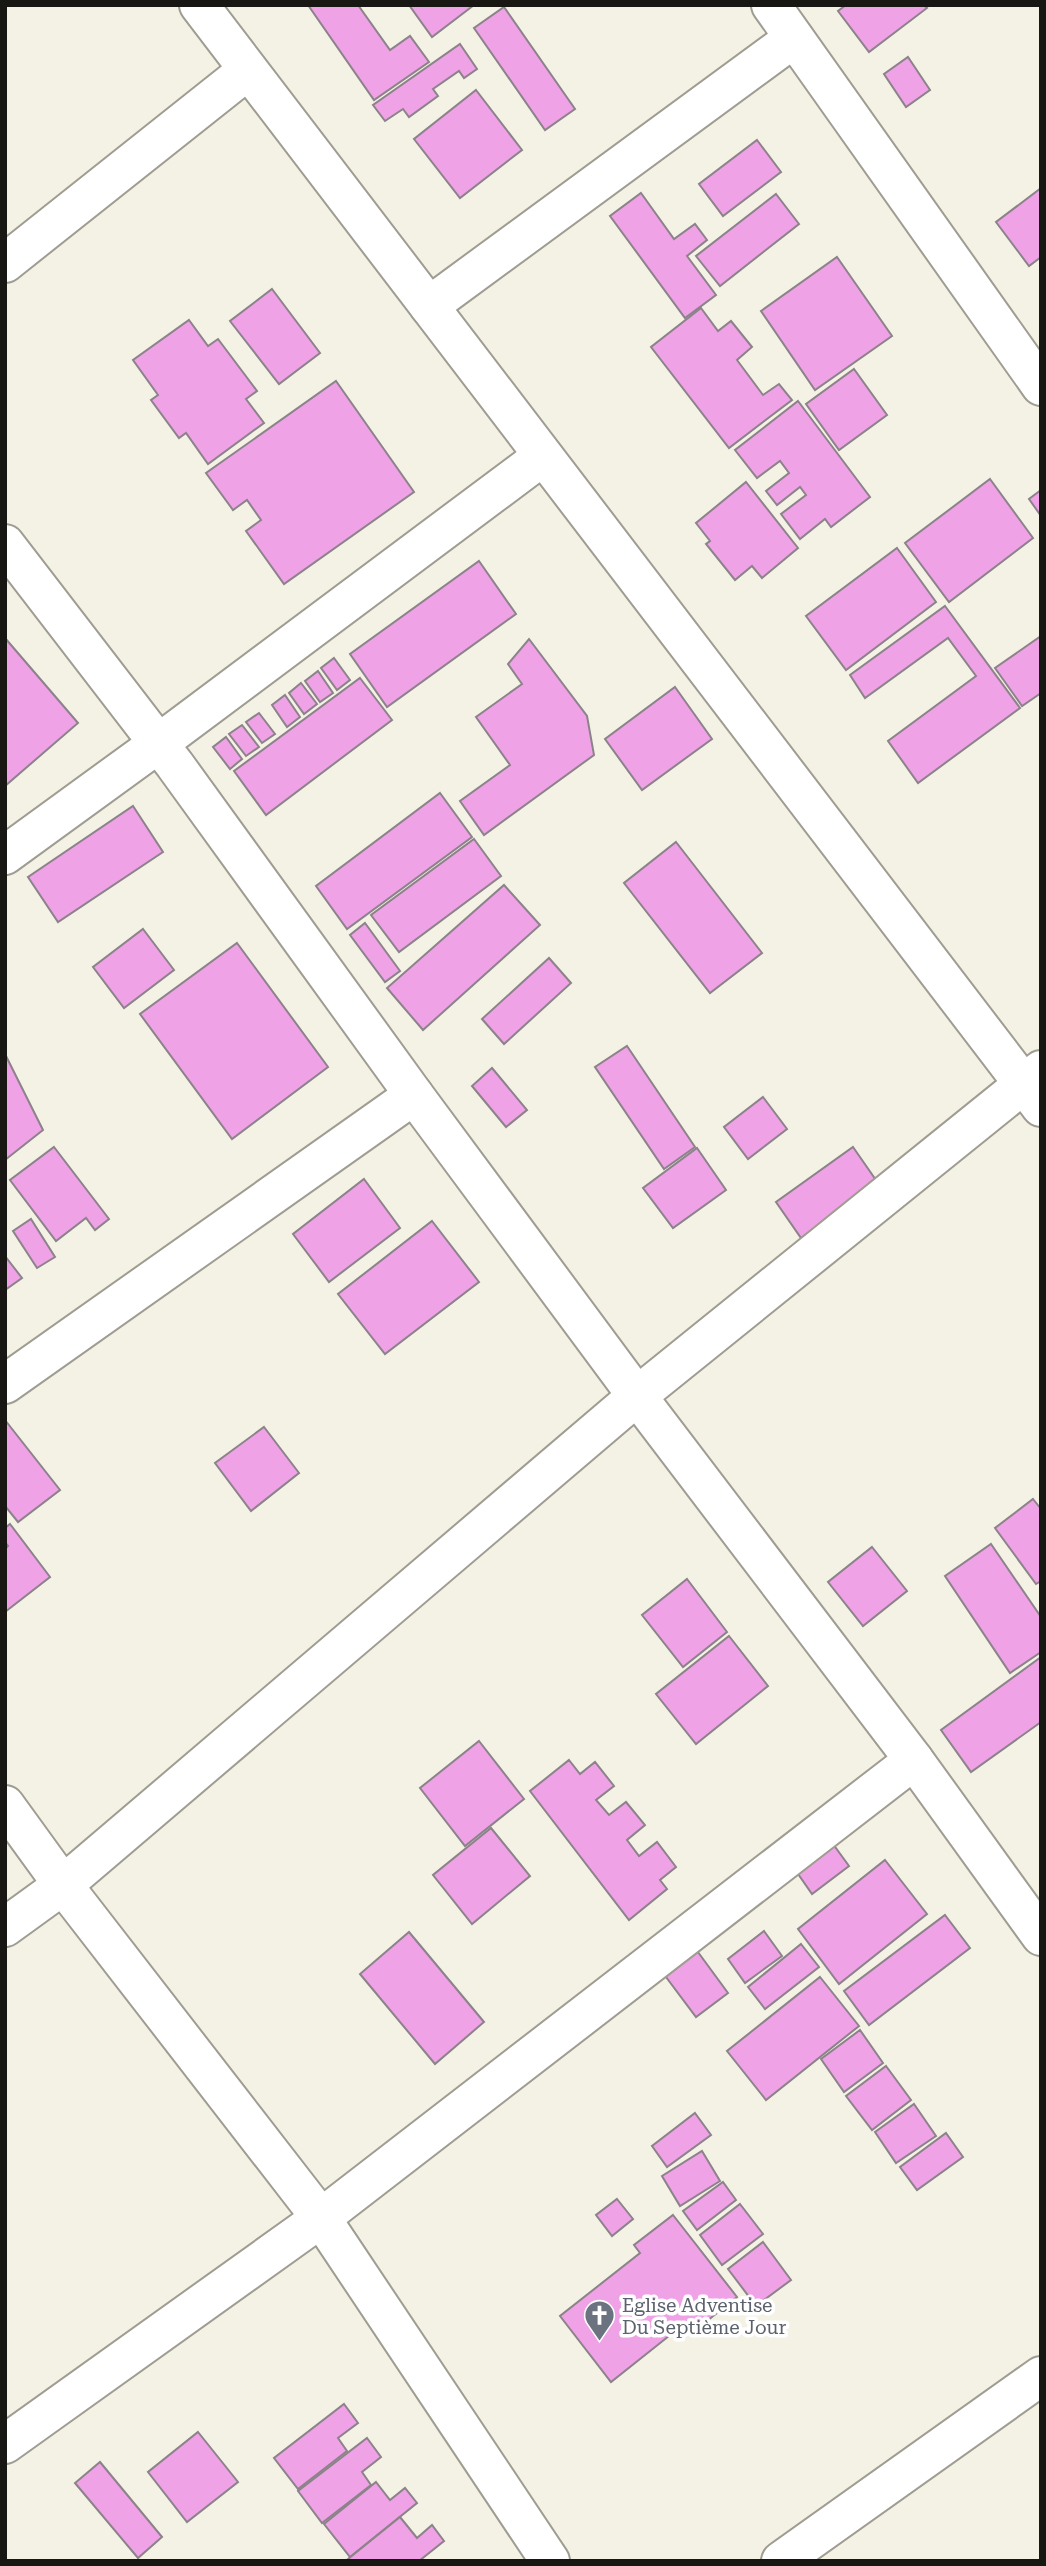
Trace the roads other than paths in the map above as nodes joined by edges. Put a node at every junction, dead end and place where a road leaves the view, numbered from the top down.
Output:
1 (199, 5) edge
2 (771, 5) edge
3 (794, 38) junction
4 (248, 69) junction
5 (5, 263) edge
6 (429, 306) junction
7 (1041, 386) edge
8 (544, 456) junction
9 (5, 544) edge
10 (159, 744) junction
11 (5, 855) edge
12 (1035, 1087) edge
13 (414, 1095) junction
14 (5, 1384) edge
15 (637, 1396) junction
16 (914, 1760) junction
17 (5, 1804) edge
18 (63, 1885) junction
19 (5, 1927) edge
20 (1041, 1936) edge
21 (321, 2218) junction
22 (1041, 2376) edge
23 (5, 2444) edge
24 (550, 2561) edge
25 (781, 2561) edge

1 - 4 street
2 - 3 street
3 - 6 street
3 - 7 street
4 - 5 street
4 - 6 street
6 - 8 street
8 - 10 street
8 - 12 street
9 - 10 street
10 - 11 street
10 - 13 street
12 - 15 street
13 - 14 street
13 - 15 street
15 - 16 street
15 - 18 street
16 - 20 street
16 - 21 street
17 - 18 street
18 - 19 street
18 - 21 street
21 - 23 street
21 - 24 street
22 - 25 street

